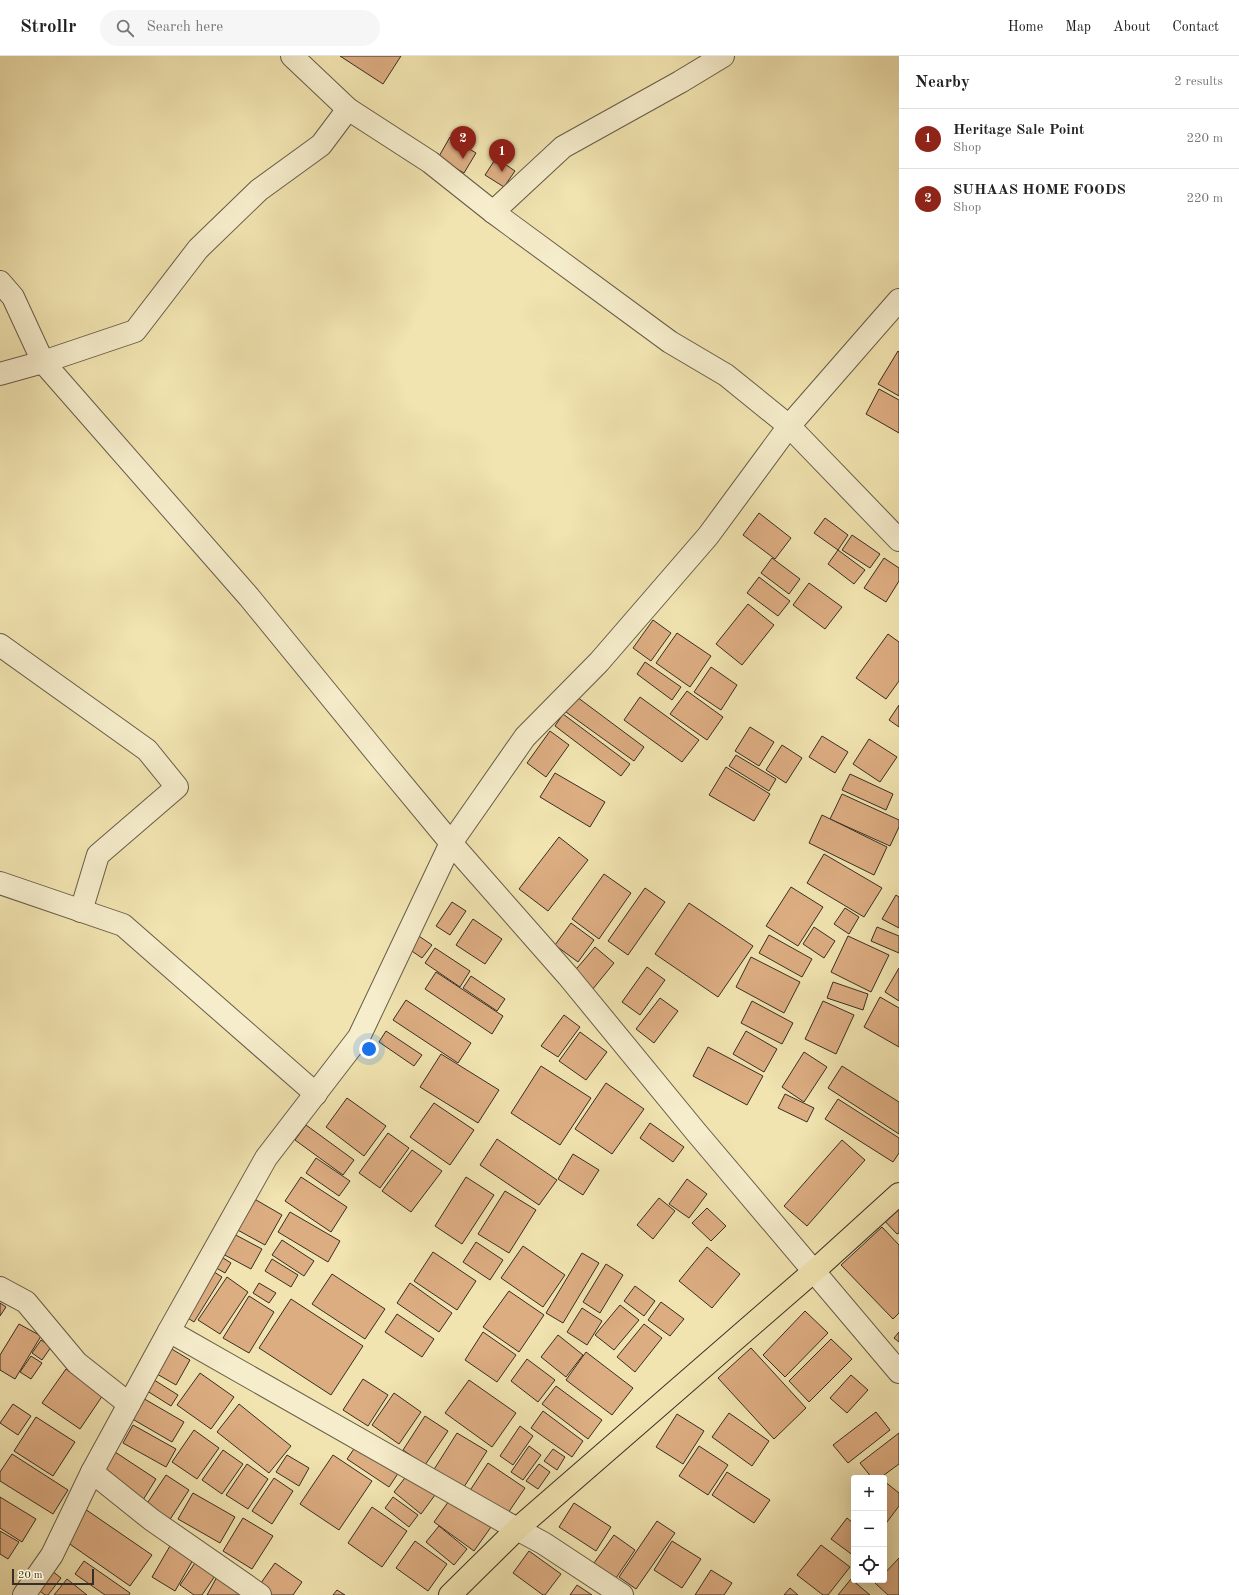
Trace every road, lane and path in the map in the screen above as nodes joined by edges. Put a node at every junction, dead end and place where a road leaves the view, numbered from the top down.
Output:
1 (292, 56) edge
2 (724, 56) edge
3 (348, 109) junction
4 (493, 212) junction
5 (0, 282) edge
6 (899, 300) edge
7 (43, 362) junction
8 (0, 374) edge
9 (789, 426) junction
10 (899, 540) edge
11 (1, 648) edge
12 (451, 843) junction
13 (0, 883) edge
14 (81, 911) junction
15 (316, 1094) junction
16 (899, 1194) edge
17 (814, 1271) junction
18 (0, 1288) edge
19 (169, 1331) junction
20 (899, 1372) edge
21 (129, 1404) junction
22 (92, 1472) junction
23 (517, 1529) junction
24 (24, 1595) edge
25 (260, 1595) edge
26 (450, 1595) edge
27 (622, 1595) edge

1 - 3 street
2 - 4 street
3 - 4 street
3 - 7 street
4 - 9 street
5 - 7 street
6 - 9 street
7 - 8 street
7 - 12 street
9 - 10 street
9 - 12 street
11 - 14 street
12 - 15 street
12 - 17 street
13 - 14 street
14 - 15 street
15 - 19 street
16 - 17 main road
17 - 20 street
17 - 23 main road
18 - 21 street
19 - 21 street
19 - 23 street
21 - 22 street
22 - 24 street
22 - 25 street
23 - 26 main road
23 - 27 street

